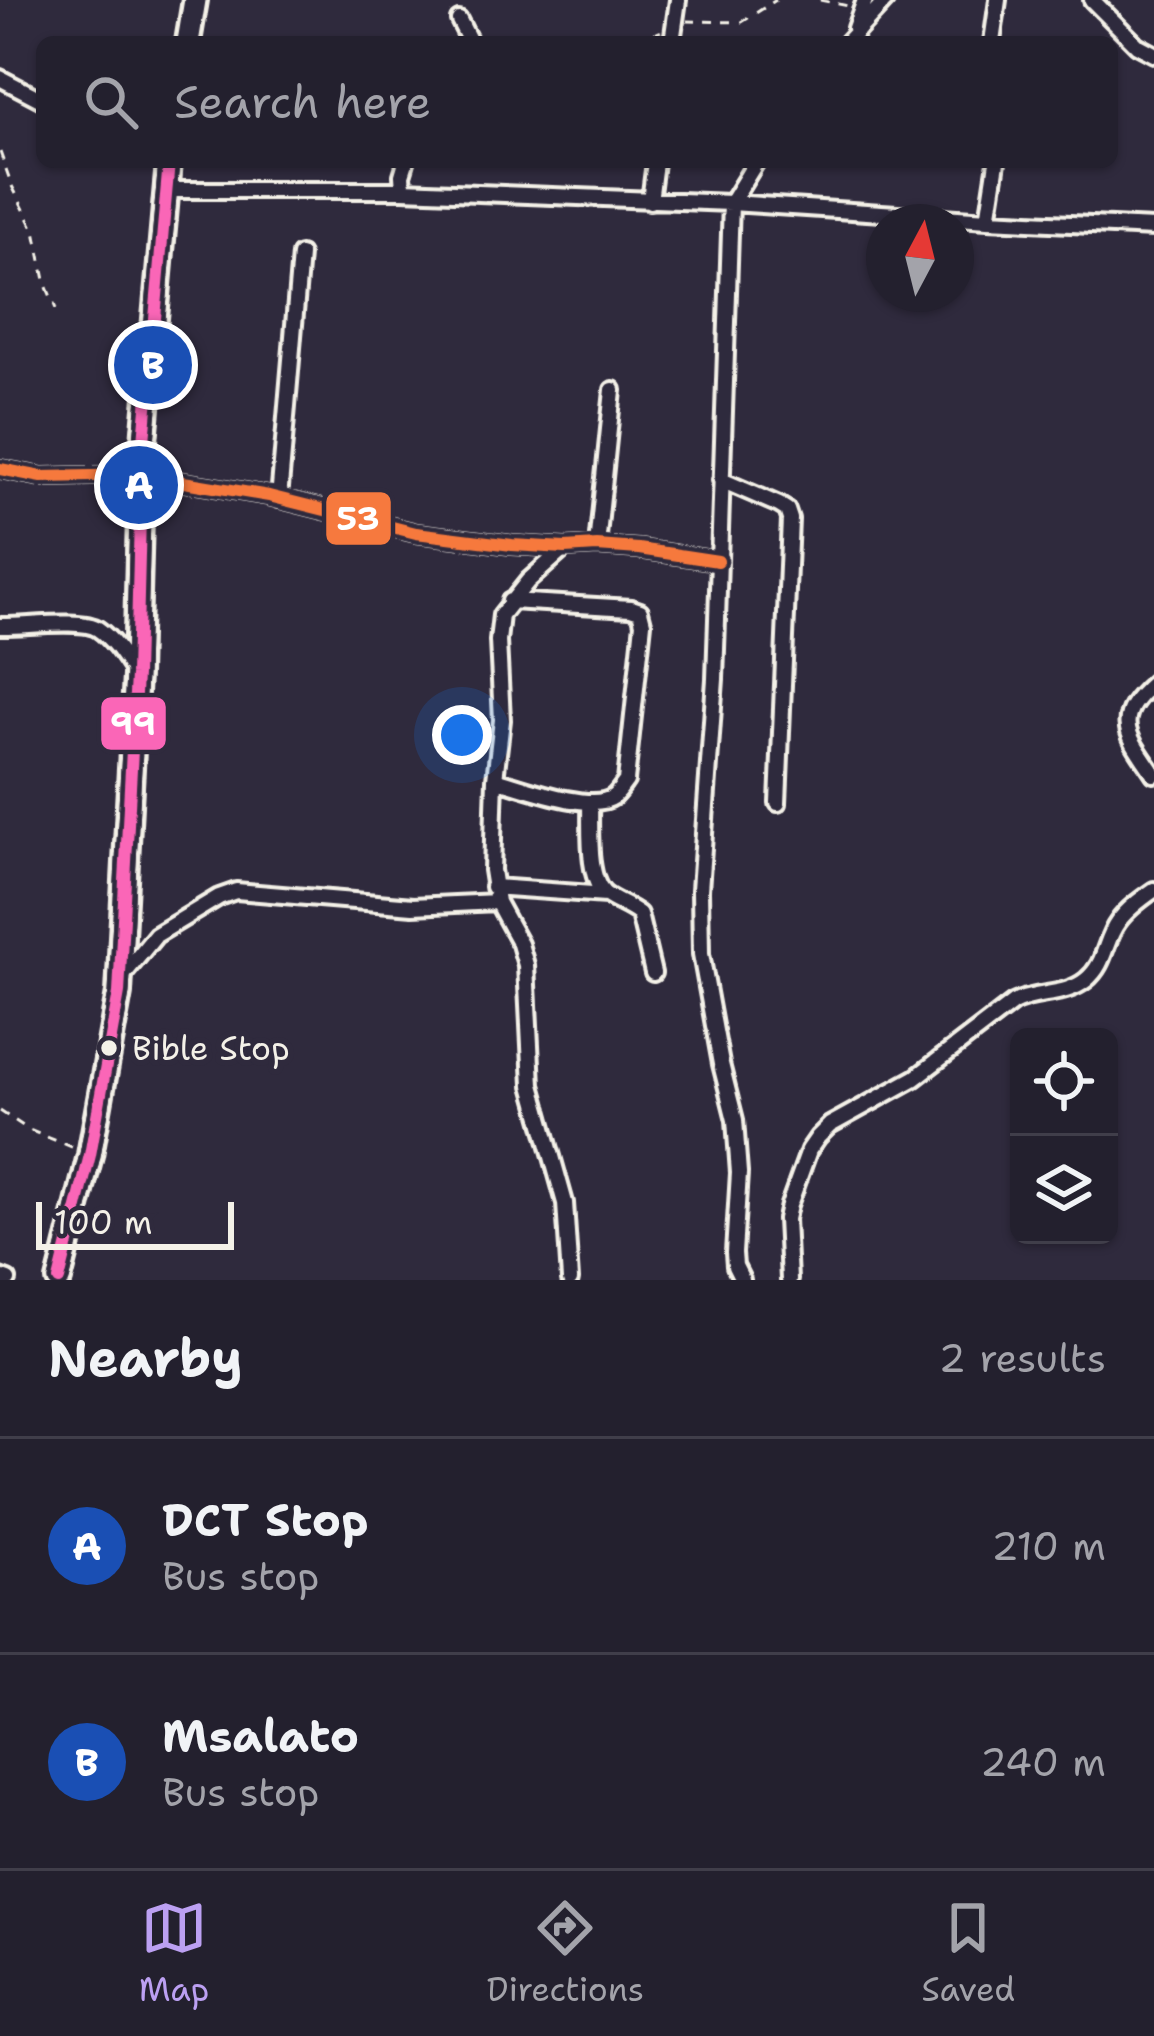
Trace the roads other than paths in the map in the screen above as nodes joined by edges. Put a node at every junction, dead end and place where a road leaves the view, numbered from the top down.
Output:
1 (195, 0) edge
2 (678, 0) edge
3 (886, 0) edge
4 (998, 0) edge
5 (1092, 0) edge
6 (864, 3) edge
7 (459, 20) dead end
8 (189, 36) edge
9 (467, 36) edge
10 (673, 36) edge
11 (851, 36) edge
12 (852, 36) edge
13 (993, 36) edge
14 (1154, 54) edge
15 (0, 78) edge
16 (36, 97) edge
17 (166, 168) edge
18 (404, 168) edge
19 (654, 168) edge
20 (752, 168) edge
21 (996, 168) edge
22 (166, 190) junction
23 (403, 190) junction
24 (650, 201) junction
25 (731, 203) junction
26 (988, 220) junction
27 (1154, 228) edge
28 (300, 255) dead end
29 (613, 390) dead end
30 (0, 469) edge
31 (141, 475) junction
32 (721, 480) junction
33 (279, 499) junction
34 (597, 545) junction
35 (565, 548) junction
36 (718, 561) junction
37 (510, 602) junction
38 (0, 626) edge
39 (136, 675) junction
40 (1154, 682) edge
41 (1154, 774) edge
42 (495, 779) junction
43 (590, 802) junction
44 (778, 802) dead end
45 (1154, 890) edge
46 (495, 895) junction
47 (606, 896) junction
48 (653, 973) dead end
49 (120, 979) junction
50 (58, 1280) edge
51 (570, 1280) edge
52 (742, 1280) edge
53 (789, 1280) edge

1 - 8 highway
2 - 10 street
3 - 12 street
4 - 13 street
5 - 14 street
6 - 11 street
7 - 9 street
15 - 16 street
17 - 22 highway
18 - 23 street
19 - 24 street
20 - 25 street
21 - 26 street
22 - 23 street
22 - 31 highway
23 - 24 street
24 - 25 street
25 - 26 street
25 - 32 street
26 - 27 street
28 - 33 street
29 - 34 street
30 - 31 street
31 - 33 street
31 - 39 highway
32 - 36 street
32 - 44 street
33 - 35 street
34 - 35 street
34 - 36 street
35 - 37 street
36 - 52 street
37 - 42 street
37 - 43 street
38 - 39 street
39 - 49 highway
40 - 41 street
42 - 43 street
42 - 46 street
43 - 47 street
45 - 53 street
46 - 47 street
46 - 49 street
46 - 51 street
47 - 48 street
49 - 50 highway

